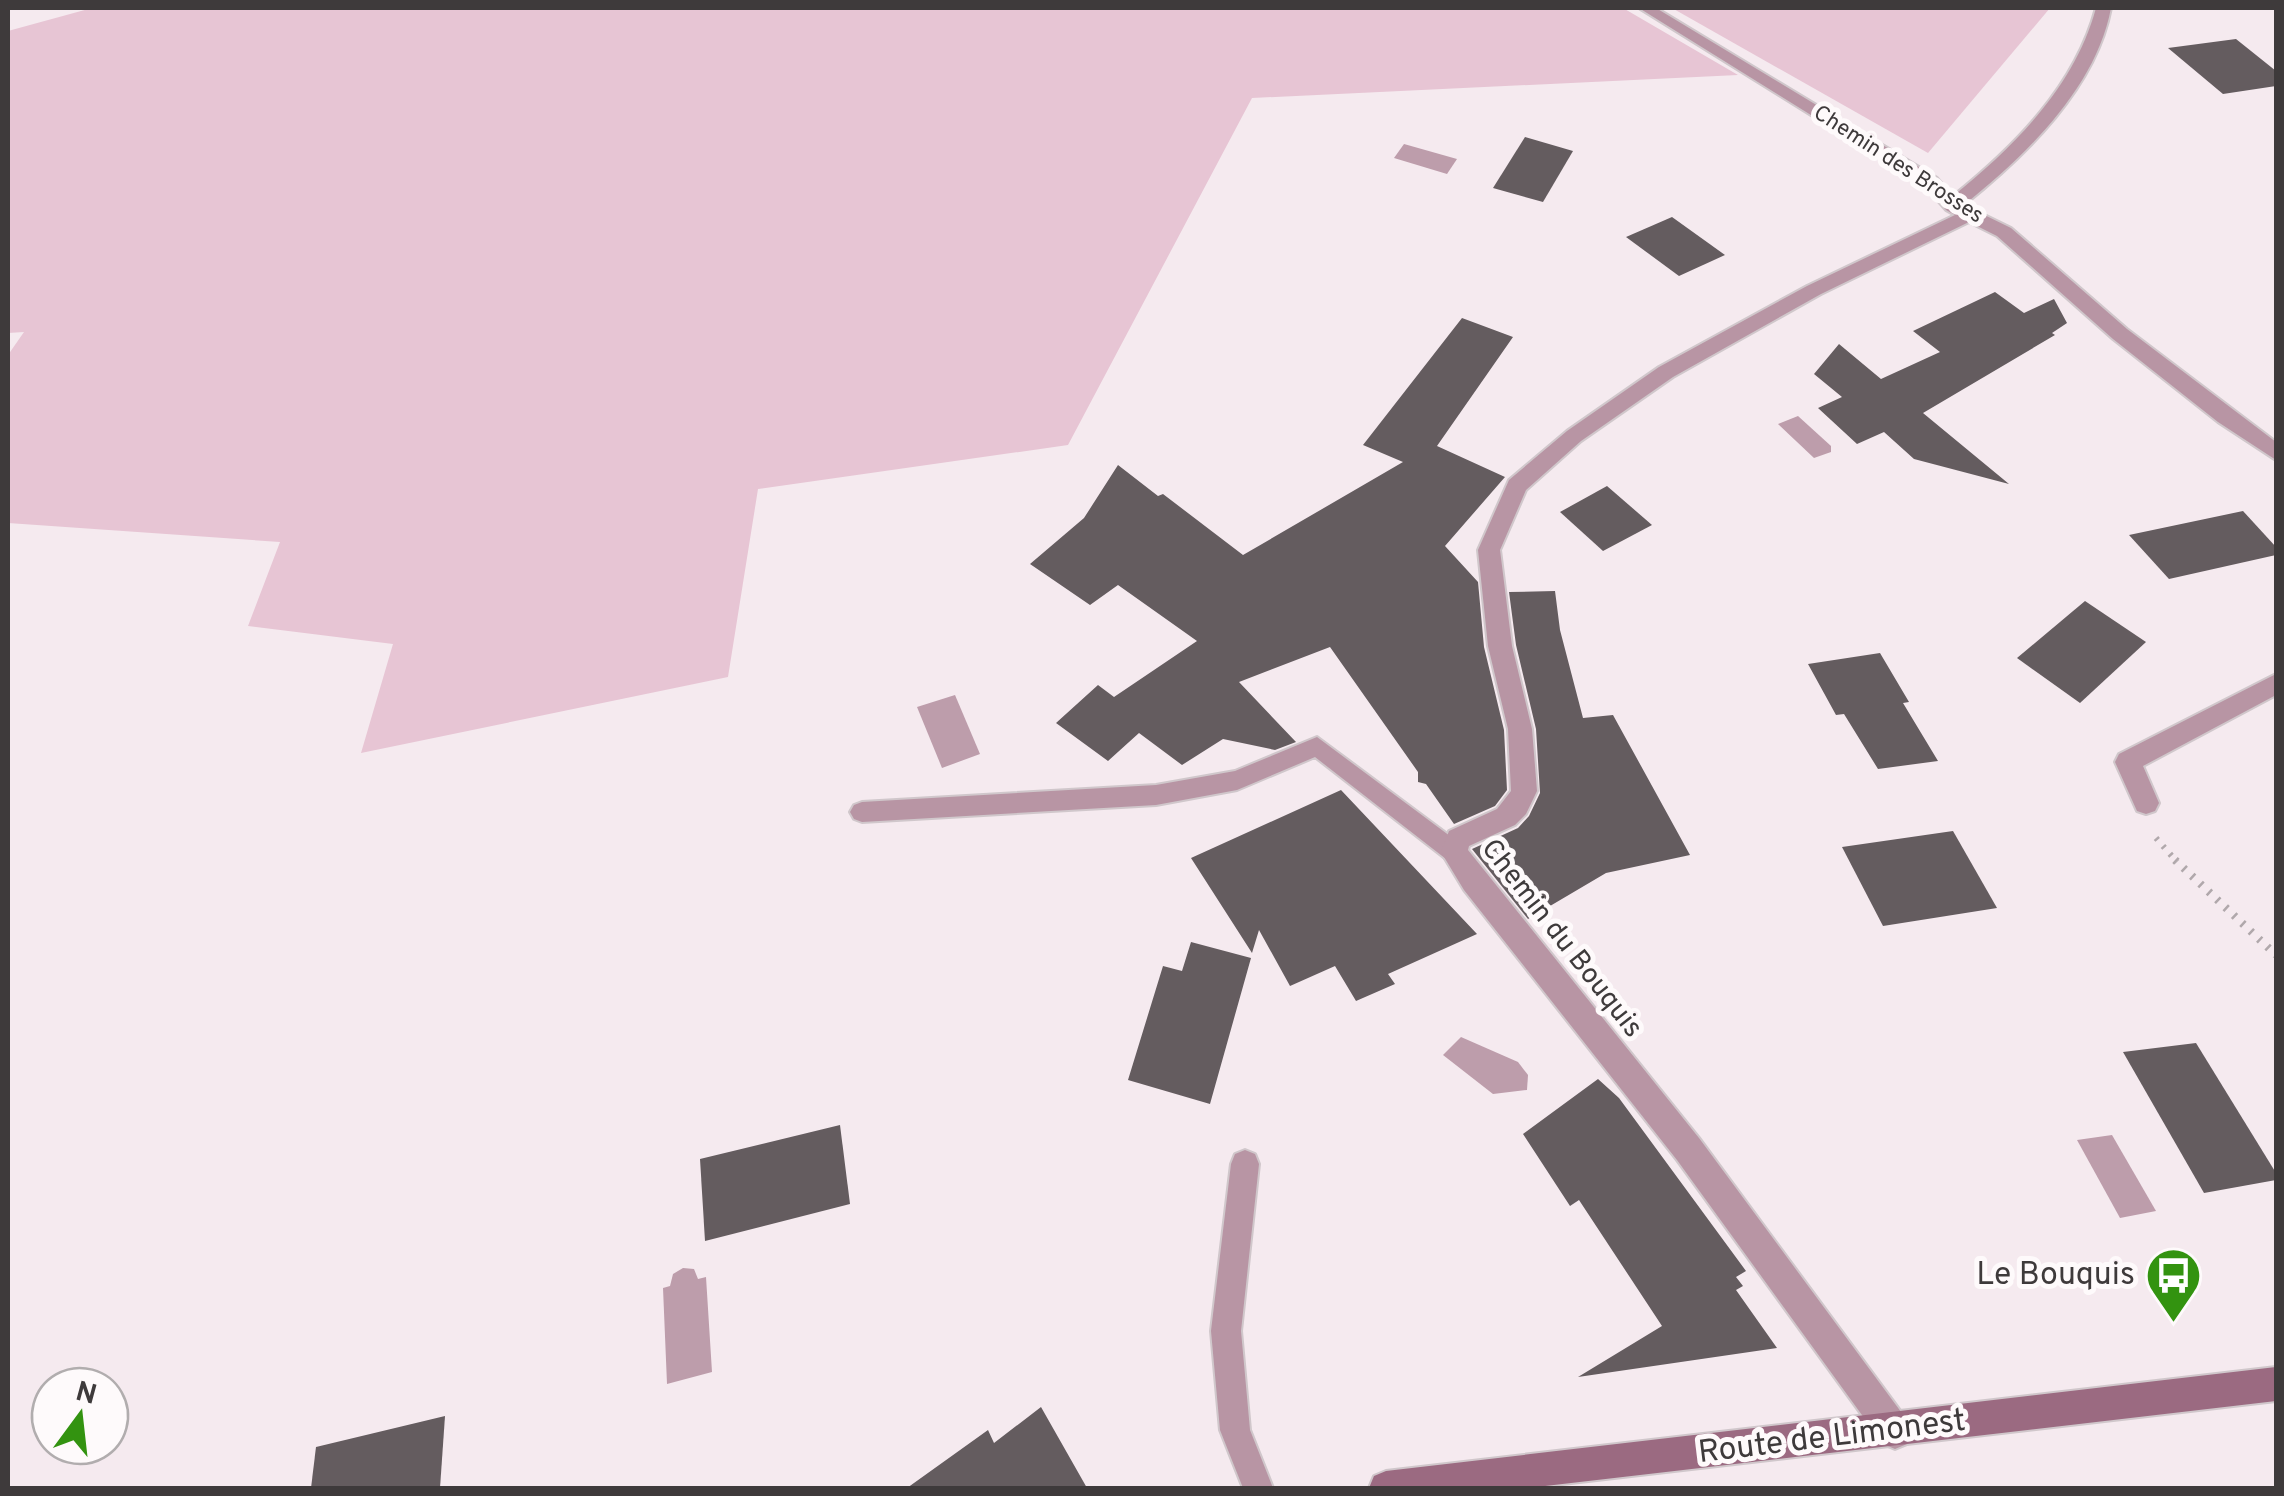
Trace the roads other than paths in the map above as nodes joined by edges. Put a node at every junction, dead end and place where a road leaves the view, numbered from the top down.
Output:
1 (1646, 8) edge
2 (2104, 8) edge
3 (1961, 210) junction
4 (2276, 452) edge
5 (2276, 684) edge
6 (2146, 803) road end
7 (862, 812) dead end
8 (1454, 852) junction
9 (1245, 1164) dead end
10 (2276, 1384) edge
11 (1894, 1432) junction
12 (1258, 1488) edge
13 (1386, 1488) edge

1 - 3 street, Chemin des Brosses
2 - 3 street, Chemin du Bouquis
3 - 4 street, Chemin des Brosses
3 - 8 street, Chemin du Bouquis
5 - 6 street
7 - 8 lane
8 - 11 street, Chemin du Bouquis
9 - 12 lane
10 - 11 street, Route de Limonest
11 - 13 street, Route de Limonest

